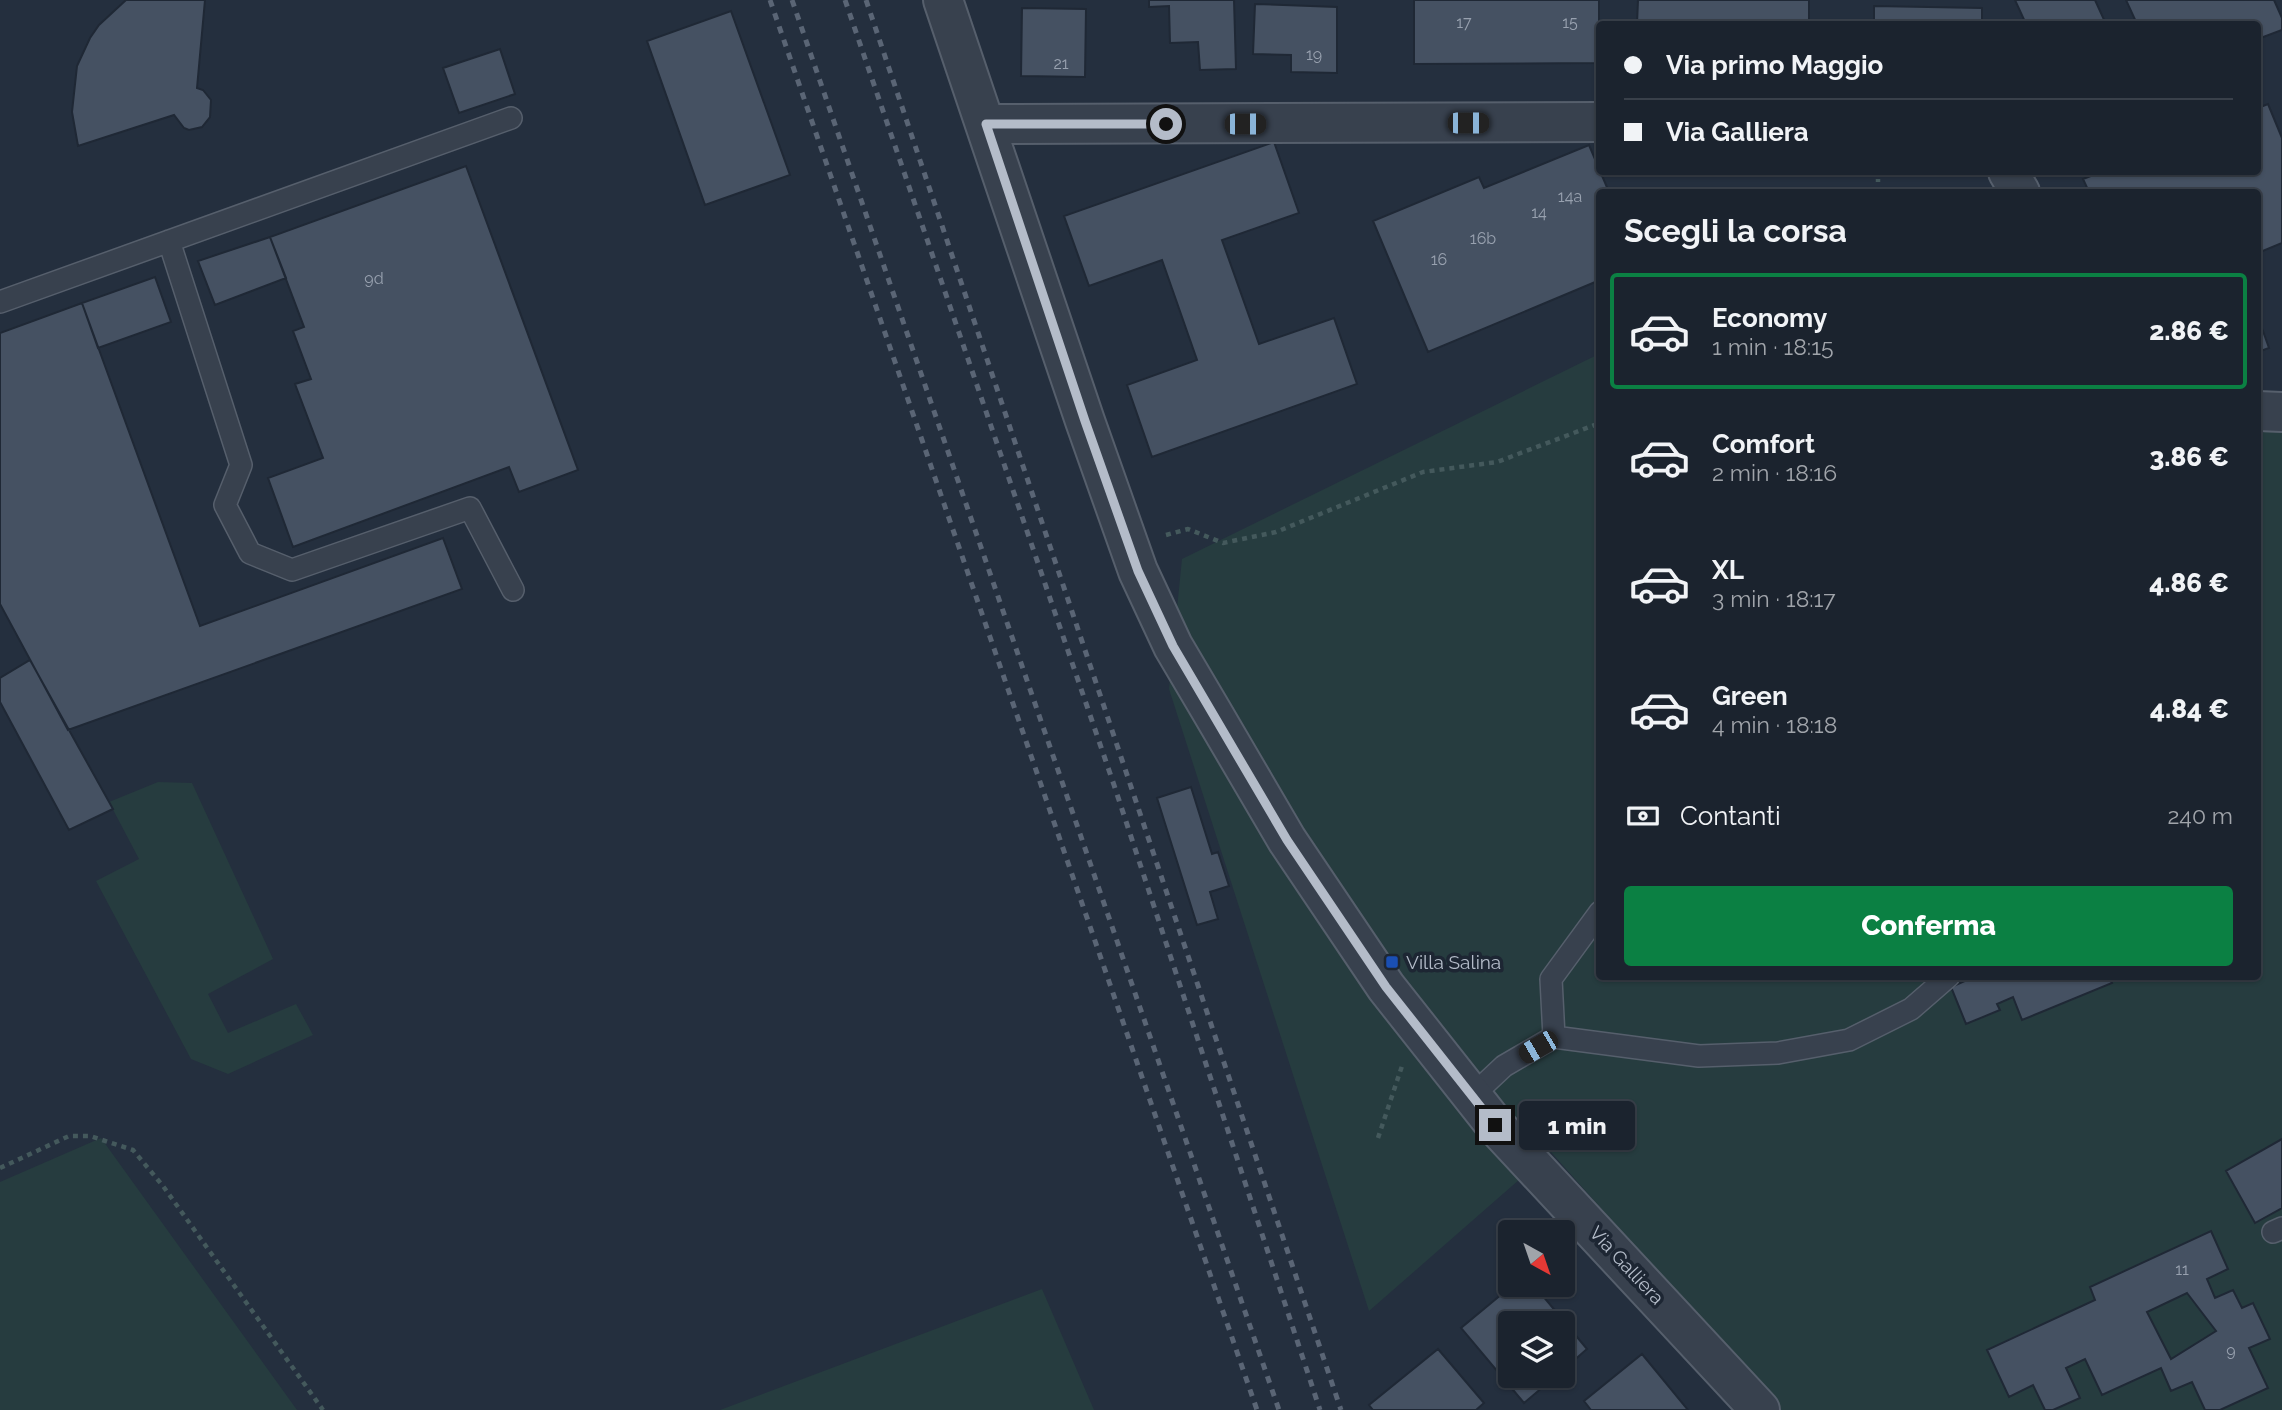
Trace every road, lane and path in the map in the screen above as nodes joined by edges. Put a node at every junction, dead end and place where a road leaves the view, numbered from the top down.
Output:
1 (943, 0) edge
2 (511, 118) dead end
3 (1596, 122) edge
4 (986, 124) junction
5 (1878, 179) dead end
6 (1878, 189) edge
7 (169, 242) junction
8 (0, 302) edge
9 (2261, 411) edge
10 (2282, 412) edge
11 (1596, 425) edge
12 (1158, 537) dead end
13 (513, 590) dead end
14 (1596, 917) edge
15 (1945, 980) edge
16 (1554, 1037) junction
17 (1407, 1054) dead end
18 (1472, 1096) junction
19 (1378, 1138) dead end
20 (0, 1168) edge
21 (323, 1410) edge
22 (1760, 1410) edge

1 - 4 street, Via Galliera
2 - 7 lane
3 - 4 street
4 - 18 street, Via Galliera
5 - 6 path
7 - 8 lane
7 - 13 lane
9 - 10 street
11 - 12 path
14 - 16 lane
15 - 16 lane
16 - 18 lane
17 - 19 path
18 - 22 street, Via Galliera
20 - 21 path

